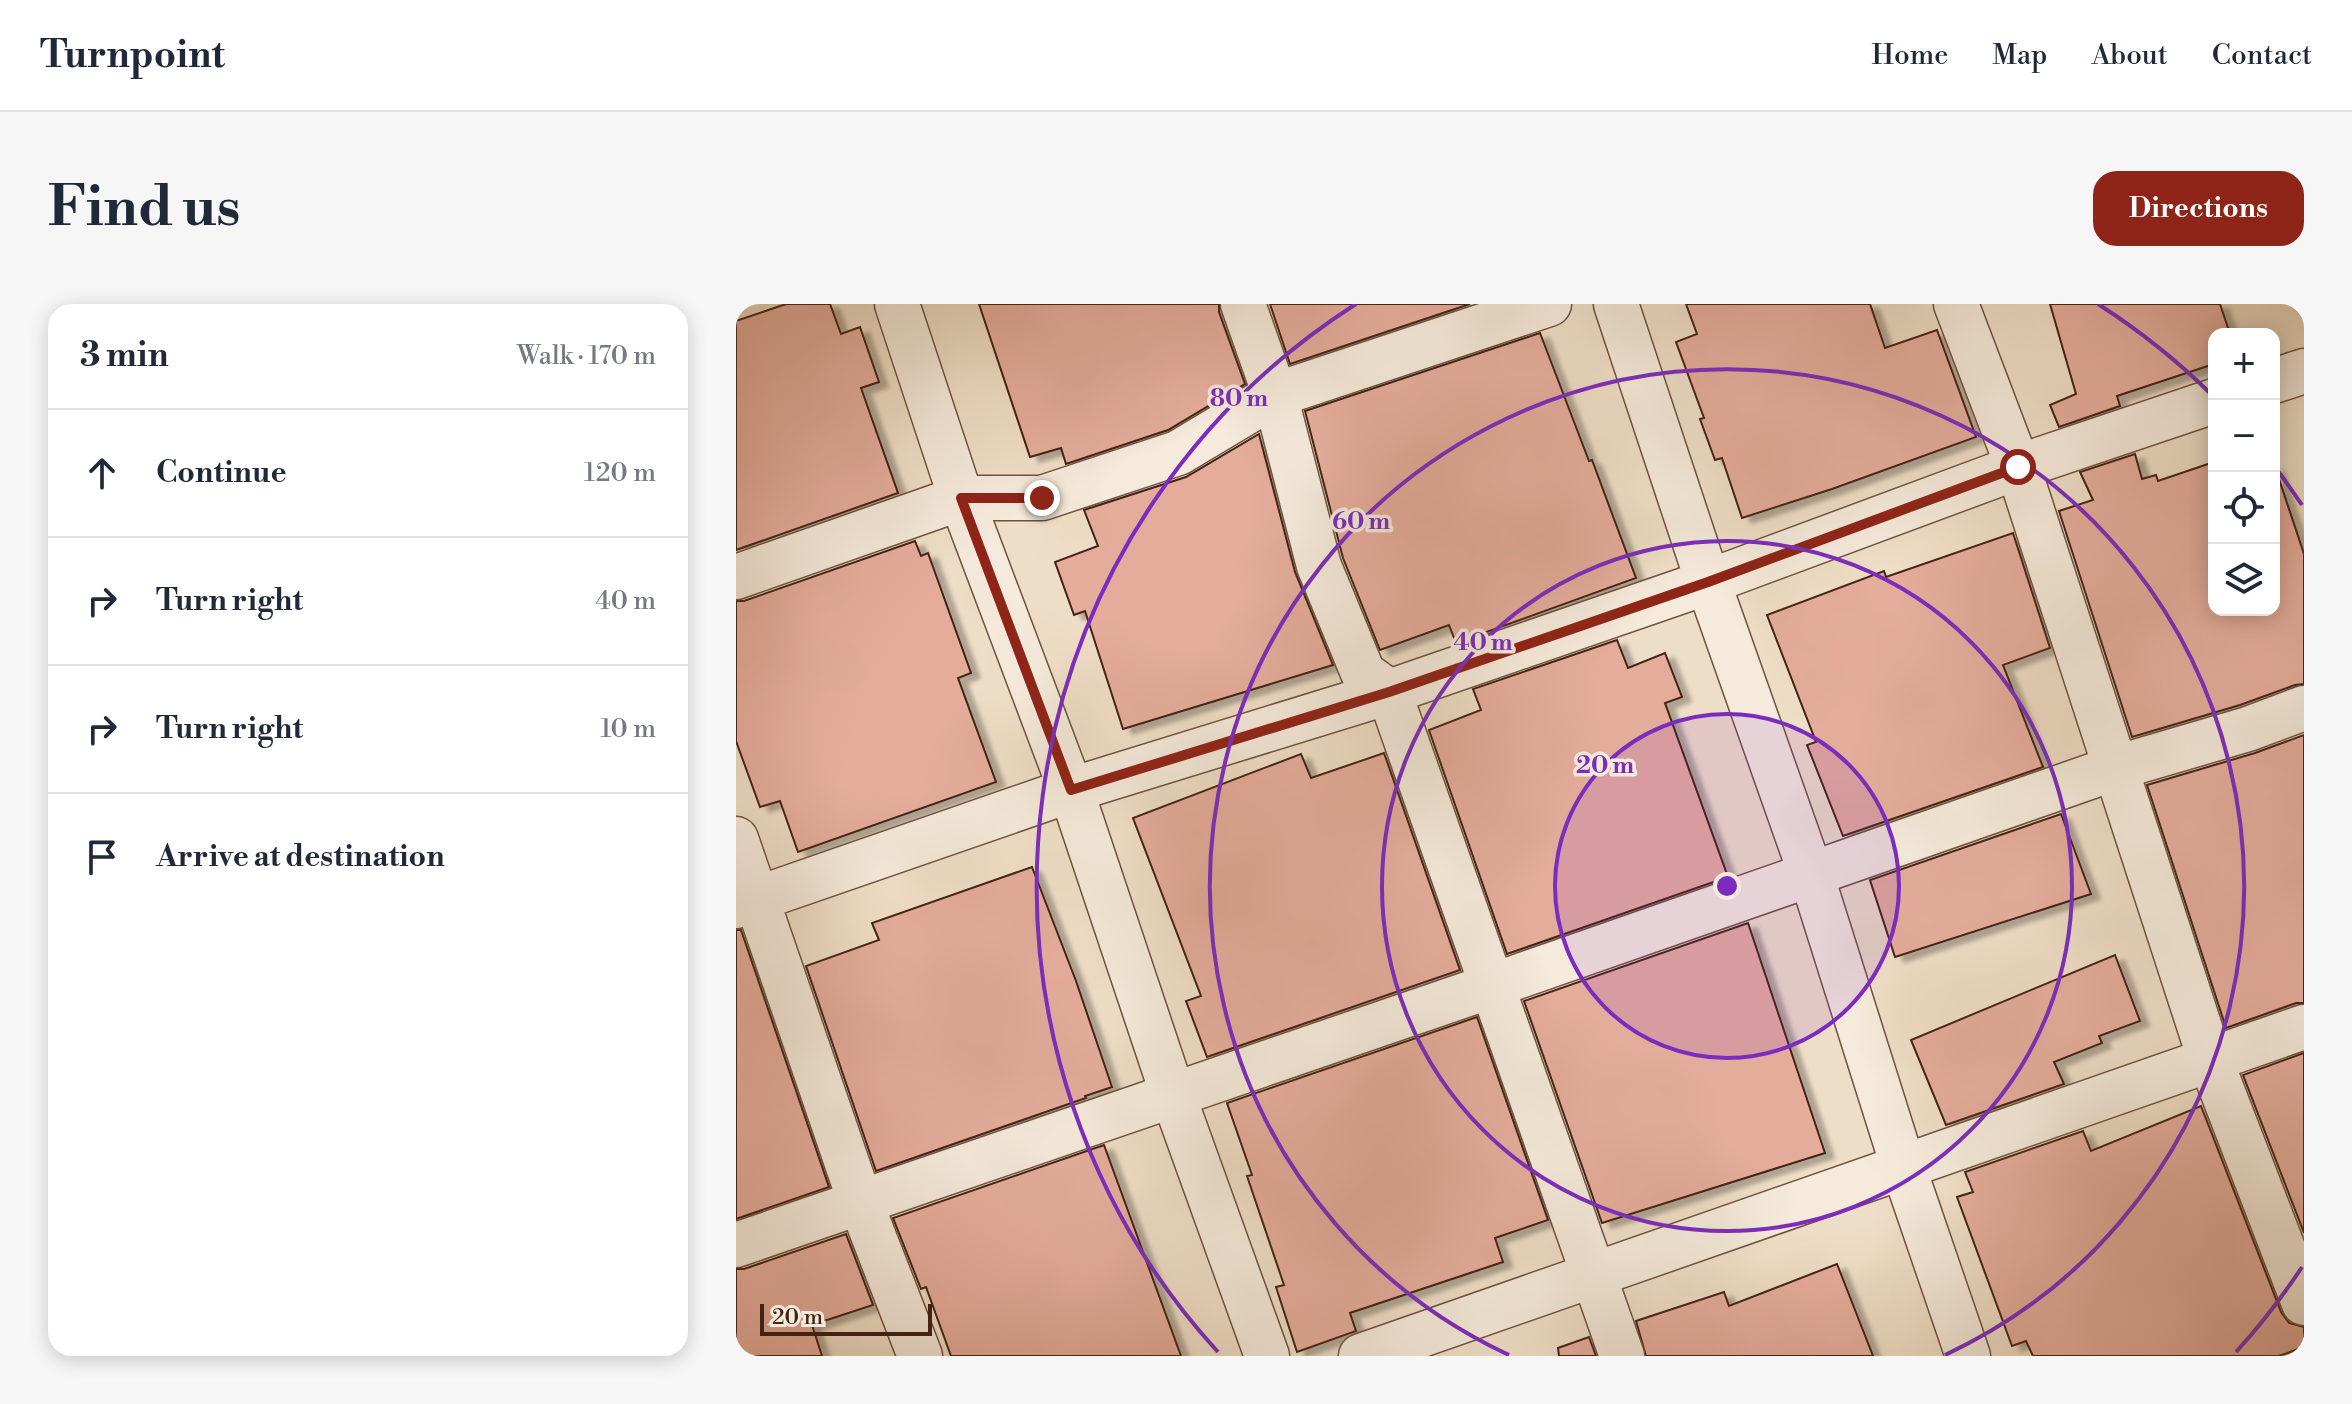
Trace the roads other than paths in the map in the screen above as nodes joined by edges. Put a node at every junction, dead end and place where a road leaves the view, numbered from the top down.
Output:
1 (897, 304) edge
2 (1243, 304) edge
3 (1549, 304) edge
4 (1616, 304) edge
5 (1956, 304) edge
6 (2304, 371) edge
7 (2280, 379) edge
8 (1275, 395) junction
9 (2208, 403) edge
10 (2018, 467) junction
11 (961, 498) junction
12 (736, 577) edge
13 (1708, 582) junction
14 (1389, 692) junction
15 (2304, 708) edge
16 (2115, 768) junction
17 (1071, 790) junction
18 (736, 839) edge
19 (1811, 874) junction
20 (747, 902) edge
21 (1491, 986) junction
22 (2304, 1027) edge
23 (2210, 1059) junction
24 (1173, 1095) junction
25 (1903, 1166) junction
26 (860, 1201) junction
27 (736, 1245) edge
28 (1592, 1275) junction
29 (2304, 1303) edge
30 (920, 1356) edge
31 (1267, 1356) edge
32 (1361, 1356) edge
33 (1622, 1356) edge
34 (1968, 1356) edge

1 - 11 street
2 - 8 street
3 - 8 street
4 - 13 street
5 - 10 street
6 - 7 street
8 - 11 street
8 - 14 street
9 - 10 street
10 - 13 street
10 - 16 street
11 - 12 street
11 - 17 street
13 - 14 street
13 - 19 street
14 - 17 street
14 - 21 street
15 - 16 street
16 - 19 street
16 - 23 street
17 - 20 street
17 - 24 street
18 - 20 street
19 - 21 street
19 - 25 street
20 - 26 street
21 - 24 street
21 - 28 street
22 - 23 street
23 - 25 street
23 - 29 street
24 - 26 street
24 - 31 street
25 - 28 street
25 - 34 street
26 - 27 street
26 - 30 street
28 - 32 street
28 - 33 street

